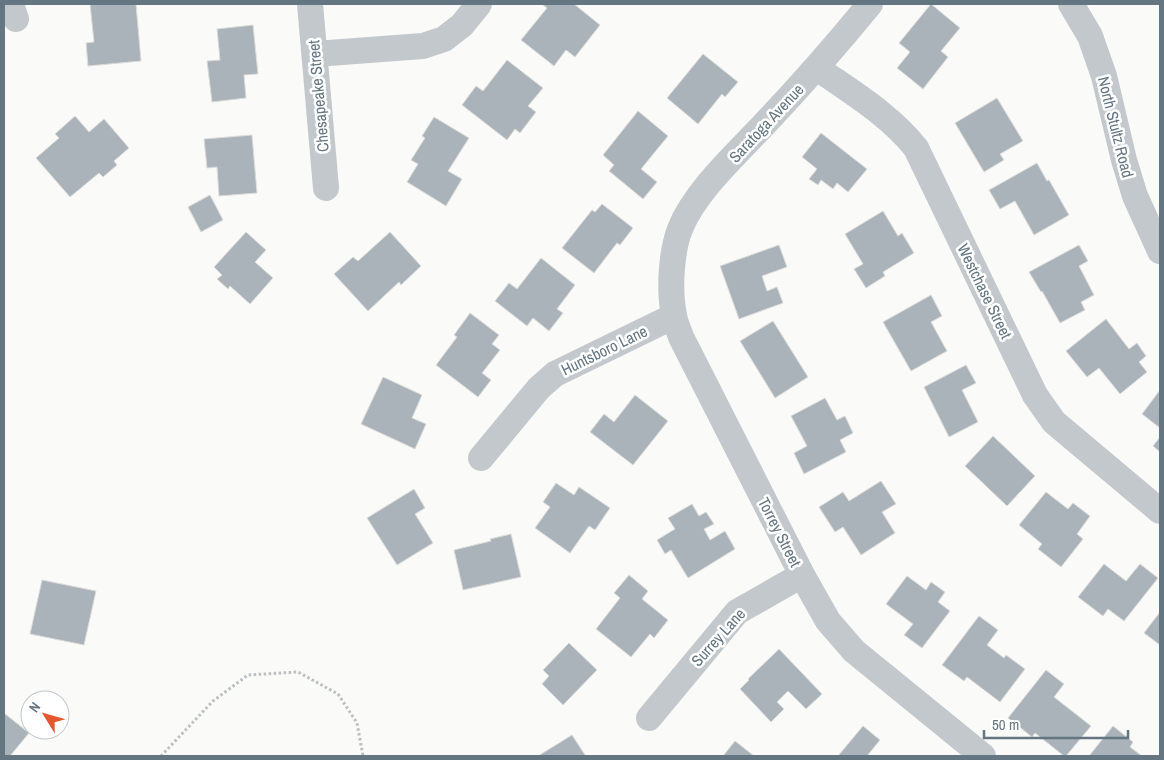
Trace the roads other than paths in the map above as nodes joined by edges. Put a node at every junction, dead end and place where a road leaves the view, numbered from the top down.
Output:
1 (310, 4) edge
2 (480, 4) edge
3 (870, 4) edge
4 (1070, 4) edge
5 (315, 54) junction
6 (817, 68) junction
7 (326, 188) dead end
8 (675, 250) joint
9 (1160, 251) edge
10 (674, 316) junction
11 (481, 458) dead end
12 (1160, 511) edge
13 (802, 575) junction
14 (649, 718) dead end
15 (982, 756) edge

1 - 5 street, Chesapeake Street
2 - 5 street
3 - 6 street, Saratoga Avenue
4 - 9 street, North Stultz Road
5 - 7 street, Chesapeake Street
6 - 8 street, Saratoga Avenue
6 - 12 street, Westchase Street
8 - 10 street, Torrey Street
10 - 11 street, Huntsboro Lane
10 - 13 street, Torrey Street
13 - 14 street, Surrey Lane
13 - 15 street, Torrey Street

